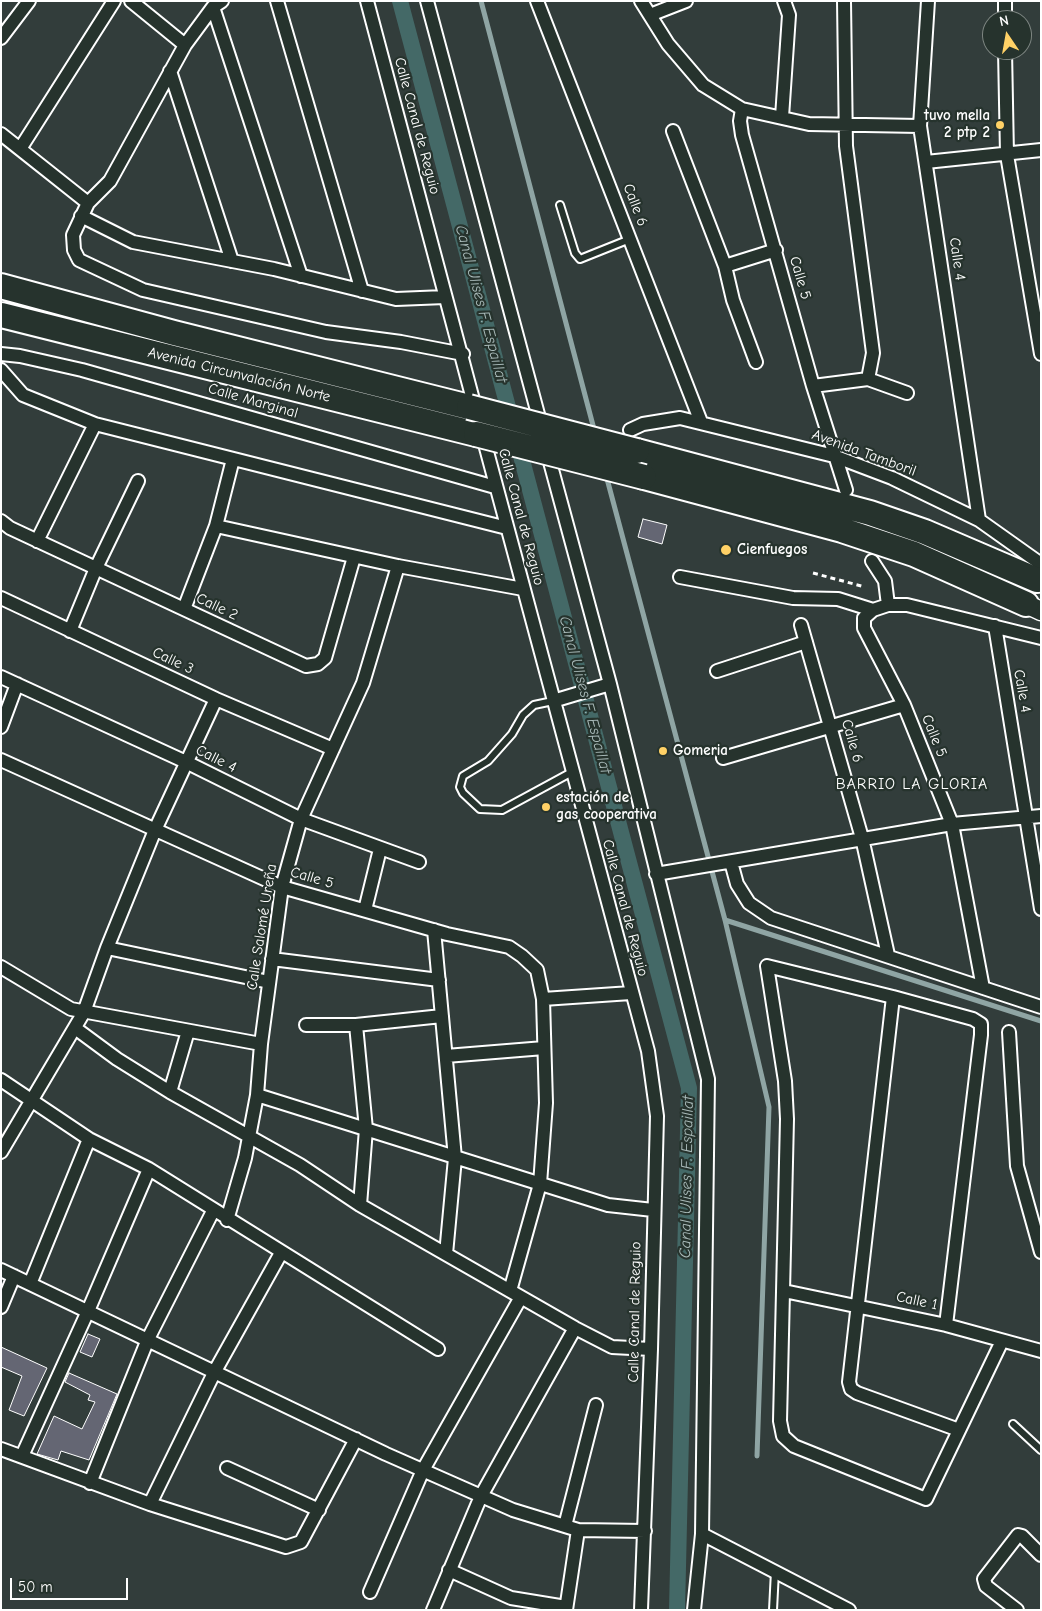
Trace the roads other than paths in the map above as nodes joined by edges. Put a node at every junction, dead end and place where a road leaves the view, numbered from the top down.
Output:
1 (29, 1) edge
2 (114, 1) edge
3 (131, 1) edge
4 (277, 1) edge
5 (368, 1) edge
6 (427, 1) edge
7 (537, 1) edge
8 (641, 1) edge
9 (686, 1) edge
10 (784, 1) edge
11 (844, 1) edge
12 (928, 1) edge
13 (218, 4) edge
14 (650, 15) junction
15 (1, 38) edge
16 (185, 45) junction
17 (1006, 60) edge
18 (170, 71) junction
19 (742, 108) junction
20 (782, 118) junction
21 (845, 126) junction
22 (920, 126) junction
23 (673, 131) dead end
24 (1, 134) edge
25 (20, 149) junction
26 (1041, 150) edge
27 (1007, 155) junction
28 (926, 162) junction
29 (88, 203) junction
30 (560, 205) dead end
31 (80, 216) junction
32 (631, 239) junction
33 (776, 250) junction
34 (232, 261) junction
35 (725, 266) junction
36 (301, 276) junction
37 (1, 286) edge
38 (362, 291) junction
39 (445, 297) junction
40 (1, 316) edge
41 (1, 354) edge
42 (463, 354) junction
43 (1041, 354) edge
44 (756, 362) dead end
45 (1, 370) edge
46 (868, 380) junction
47 (813, 386) junction
48 (906, 393) dead end
49 (701, 422) junction
50 (95, 424) junction
51 (634, 440) junction
52 (834, 456) junction
53 (233, 459) junction
54 (138, 481) dead end
55 (495, 487) junction
56 (846, 490) dead end
57 (979, 520) junction
58 (1, 521) edge
59 (216, 526) junction
60 (506, 528) junction
61 (37, 541) junction
62 (354, 557) junction
63 (872, 561) dead end
64 (398, 566) junction
65 (1038, 567) edge
66 (96, 568) junction
67 (680, 577) dead end
68 (523, 589) junction
69 (1, 598) edge
70 (888, 605) junction
71 (1033, 608) edge
72 (184, 609) junction
73 (872, 610) junction
74 (801, 625) dead end
75 (994, 626) junction
76 (70, 631) junction
77 (1041, 638) edge
78 (806, 642) junction
79 (717, 671) dead end
80 (1, 677) edge
81 (17, 684) junction
82 (610, 684) junction
83 (216, 699) junction
84 (558, 699) junction
85 (904, 705) junction
86 (1, 727) edge
87 (831, 727) junction
88 (333, 749) junction
89 (723, 758) dead end
90 (1, 760) edge
91 (186, 762) junction
92 (572, 772) junction
93 (1041, 816) edge
94 (1027, 817) junction
95 (301, 820) junction
96 (952, 824) junction
97 (155, 830) junction
98 (862, 838) junction
99 (380, 850) junction
100 (419, 862) dead end
101 (731, 862) junction
102 (656, 874) junction
103 (282, 887) junction
104 (1041, 909) edge
105 (365, 910) junction
106 (434, 930) junction
107 (107, 948) junction
108 (888, 955) junction
109 (272, 959) junction
110 (1, 967) edge
111 (439, 980) junction
112 (269, 982) junction
113 (983, 988) junction
114 (631, 993) junction
115 (893, 997) junction
116 (542, 999) junction
117 (1041, 1007) edge
118 (84, 1012) junction
119 (442, 1016) junction
120 (356, 1024) junction
121 (306, 1025) dead end
122 (75, 1028) junction
123 (188, 1031) junction
124 (1009, 1032) dead end
125 (261, 1044) junction
126 (544, 1048) junction
127 (446, 1056) junction
128 (1, 1080) edge
129 (170, 1092) junction
130 (257, 1095) junction
131 (33, 1101) junction
132 (366, 1129) junction
133 (249, 1136) junction
134 (89, 1138) junction
135 (1, 1152) edge
136 (455, 1158) junction
137 (148, 1169) junction
138 (540, 1184) junction
139 (360, 1205) junction
140 (653, 1210) junction
141 (213, 1211) junction
142 (227, 1220) junction
143 (1041, 1252) edge
144 (281, 1253) junction
145 (446, 1254) junction
146 (1, 1270) edge
147 (14, 1276) junction
148 (30, 1284) junction
149 (784, 1291) junction
150 (516, 1294) junction
151 (858, 1305) junction
152 (1, 1307) edge
153 (88, 1311) junction
154 (946, 1324) junction
155 (575, 1328) junction
156 (148, 1339) junction
157 (1002, 1341) junction
158 (438, 1349) dead end
159 (651, 1349) junction
160 (1041, 1351) edge
161 (214, 1371) junction
162 (596, 1405) dead end
163 (1012, 1424) dead end
164 (959, 1430) junction
165 (356, 1439) junction
166 (1, 1449) edge
167 (1041, 1450) edge
168 (22, 1456) junction
169 (228, 1468) dead end
170 (423, 1470) junction
171 (90, 1482) junction
172 (481, 1496) junction
173 (150, 1504) junction
174 (319, 1510) junction
175 (572, 1528) junction
176 (645, 1531) junction
177 (702, 1534) junction
178 (1041, 1555) edge
179 (449, 1570) junction
180 (774, 1571) junction
181 (370, 1592) dead end
182 (566, 1608) edge
183 (432, 1610) edge
184 (641, 1610) edge
185 (694, 1610) edge
186 (773, 1610) edge
187 (849, 1610) edge
188 (1017, 1610) edge

1 - 15 street
2 - 25 street
3 - 16 street
4 - 38 street
5 - 39 street, Calle Canal de Reguio
6 - 82 street
7 - 32 street, Calle 6
8 - 14 street
9 - 14 street
10 - 20 street
11 - 21 street
12 - 22 street, Calle 4
13 - 16 street
13 - 36 street
14 - 19 street
16 - 18 street
17 - 27 street
18 - 29 street
18 - 34 street
19 - 20 street
19 - 33 street, Calle 5
20 - 21 street
21 - 22 street
21 - 46 street
22 - 28 street, Calle 4
23 - 35 street
24 - 25 street
25 - 29 street
26 - 27 street
27 - 28 street
27 - 43 street
28 - 57 street, Calle 4
29 - 31 street
30 - 32 lane
31 - 34 street
31 - 42 street
32 - 49 street, Calle 6
33 - 35 street
33 - 47 street, Calle 5
34 - 36 street
35 - 44 street
36 - 38 street
37 - 51 highway, Avenida Circunvalación Norte, bridge
38 - 39 street
39 - 42 street, Calle Canal de Reguio
40 - 71 highway, Avenida Circunvalación Norte, bridge
41 - 55 street, Calle Marginal
42 - 55 street, Calle Canal de Reguio
45 - 50 street
46 - 47 street
46 - 48 street
47 - 52 street, Calle 5
49 - 51 street, Avenida Tamboril
49 - 52 street, Avenida Tamboril
50 - 53 street
50 - 61 street
51 - 65 highway, Avenida Circunvalación Norte
52 - 56 street, Calle 5
52 - 57 street, Avenida Tamboril
53 - 59 street
53 - 60 street
54 - 66 street
55 - 60 street, Calle Canal de Reguio
57 - 65 street, Avenida Tamboril
58 - 61 street, Calle 2
59 - 62 street
59 - 72 street
60 - 68 street, Calle Canal de Reguio
61 - 66 street, Calle 2
62 - 64 street
62 - 72 street, Calle 2
63 - 70 street
64 - 68 street
64 - 88 street, Calle Salomé Ureña
66 - 72 street, Calle 2
66 - 76 street
67 - 73 street
68 - 84 street, Calle Canal de Reguio
69 - 76 street, Calle 3
70 - 73 street
70 - 75 street
73 - 85 street, Calle 5
74 - 78 street, Calle 6
75 - 77 street
75 - 94 street, Calle 4
76 - 83 street, Calle 3
78 - 79 street
78 - 87 street, Calle 6
80 - 81 street, Calle 4
81 - 86 street
81 - 91 street, Calle 4
82 - 84 street
82 - 102 street
83 - 88 street, Calle 3
83 - 91 street
84 - 92 street, Calle Canal de Reguio
84 - 92 lane
85 - 87 street
85 - 96 street, Calle 5
87 - 89 street
87 - 98 street, Calle 6
88 - 95 street, Calle Salomé Ureña
90 - 97 street, Calle 5
91 - 95 street, Calle 4
91 - 97 street
92 - 114 street, Calle Canal de Reguio
93 - 94 street
94 - 96 street
94 - 104 street, Calle 4
95 - 99 street, Calle 4
95 - 103 street, Calle Salomé Ureña
96 - 98 street
96 - 113 street, Calle 5
97 - 103 street, Calle 5
97 - 107 street
98 - 101 street
98 - 108 street, Calle 6
99 - 100 street, Calle 4
99 - 105 street
101 - 102 street
101 - 108 street
102 - 177 street
103 - 105 street, Calle 5
103 - 109 street, Calle Salomé Ureña
105 - 106 street, Calle 5
106 - 111 street
106 - 116 street, Calle 5
107 - 112 street
107 - 118 street
108 - 113 street
109 - 111 street
109 - 112 street, Calle Salomé Ureña
110 - 118 street
111 - 119 street
112 - 125 street, Calle Salomé Ureña
113 - 117 street
114 - 116 street
114 - 140 street, Calle Canal de Reguio
115 - 149 street
115 - 151 street
115 - 154 street
116 - 126 street, Calle 5
118 - 122 street
118 - 123 street
119 - 120 street
119 - 127 street
120 - 121 street
120 - 132 street
122 - 129 street
122 - 131 street
123 - 125 street
123 - 129 street
124 - 143 street
125 - 130 street, Calle Salomé Ureña
126 - 127 street
126 - 138 street, Calle 5
127 - 136 street
128 - 131 street
129 - 133 street
130 - 132 street
130 - 133 street, Calle Salomé Ureña
131 - 134 street
131 - 135 street
132 - 136 street
132 - 139 street
133 - 139 street
133 - 142 street, Calle Salomé Ureña
134 - 137 street
134 - 148 street
136 - 138 street
136 - 145 street
137 - 141 street
137 - 153 street
138 - 140 street
138 - 150 street, Calle 5
139 - 145 street
140 - 159 street, Calle Canal de Reguio
141 - 142 street
141 - 156 street
142 - 144 street
144 - 158 street
144 - 161 street
145 - 150 street
146 - 147 street
147 - 148 street
147 - 152 street
148 - 153 street
149 - 151 street, Calle 1
149 - 164 street
150 - 155 street
150 - 170 street, Calle 5
151 - 154 street, Calle 1
151 - 164 street
153 - 156 street
153 - 168 street
154 - 157 street, Calle 1
155 - 159 street
155 - 172 street
156 - 161 street
156 - 171 street
157 - 160 street, Calle 1
157 - 164 street
159 - 176 street, Calle Canal de Reguio
161 - 165 street
161 - 173 street
162 - 175 street
163 - 167 lane
165 - 170 street
165 - 174 street
166 - 168 street
168 - 171 street
169 - 174 street
170 - 172 street
170 - 181 street, Calle 5
171 - 173 street
172 - 175 street
172 - 179 street
173 - 174 street
175 - 176 street
175 - 182 street
176 - 184 street, Calle Canal de Reguio
177 - 180 street
177 - 185 street
178 - 188 street
179 - 182 street
179 - 183 street
180 - 186 lane
180 - 187 street

